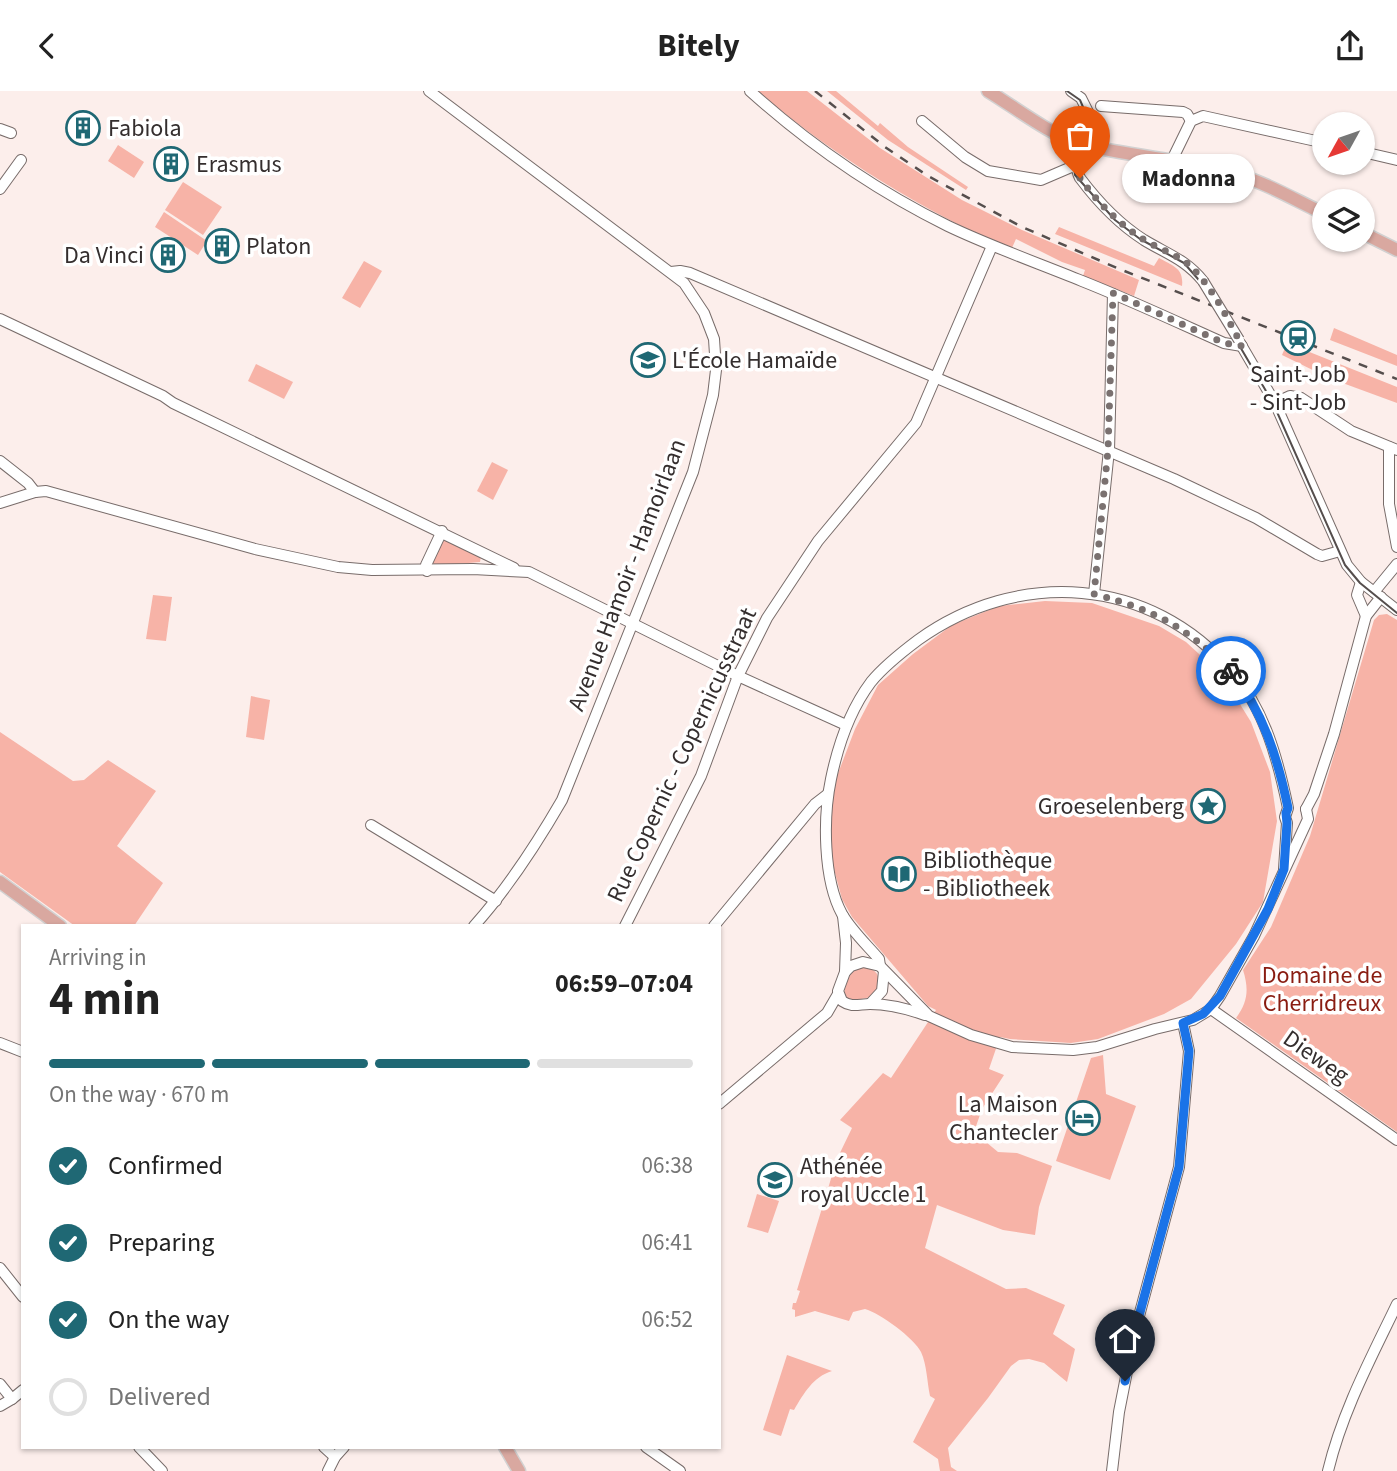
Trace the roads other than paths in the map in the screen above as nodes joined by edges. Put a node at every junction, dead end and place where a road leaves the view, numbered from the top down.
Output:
1 (429, 91) edge
2 (750, 91) edge
3 (988, 91) edge
4 (1077, 93) edge
5 (1101, 106) dead end
6 (922, 121) dead end
7 (1191, 121) junction
8 (0, 129) edge
9 (11, 134) dead end
10 (1312, 140) edge
11 (1081, 143) junction
12 (1376, 155) edge
13 (21, 160) dead end
14 (1172, 160) junction
15 (1397, 160) edge
16 (1076, 165) junction
17 (0, 189) edge
18 (1312, 208) edge
19 (1375, 239) edge
20 (992, 246) junction
21 (1397, 250) edge
22 (671, 272) junction
23 (1113, 293) junction
24 (0, 319) edge
25 (1240, 343) junction
26 (937, 378) junction
27 (1275, 403) junction
28 (1393, 448) edge
29 (1108, 450) junction
30 (0, 461) edge
31 (35, 492) junction
32 (0, 503) edge
33 (442, 531) junction
34 (1397, 547) edge
35 (1340, 551) junction
36 (485, 562) junction
37 (1397, 564) edge
38 (518, 569) junction
39 (427, 571) junction
40 (1361, 582) junction
41 (1094, 594) junction
42 (1377, 595) junction
43 (1397, 610) edge
44 (1366, 616) junction
45 (633, 622) junction
46 (738, 676) junction
47 (846, 725) junction
48 (828, 795) junction
49 (1288, 808) junction
50 (1306, 809) junction
51 (1287, 823) junction
52 (370, 825) dead end
53 (1304, 825) junction
54 (1284, 869) junction
55 (0, 882) edge
56 (496, 901) junction
57 (843, 916) junction
58 (57, 924) edge
59 (476, 924) edge
60 (626, 924) edge
61 (717, 924) edge
62 (882, 969) junction
63 (845, 972) junction
64 (838, 994) junction
65 (846, 1004) junction
66 (870, 1004) junction
67 (1211, 1009) junction
68 (827, 1013) junction
69 (929, 1016) junction
70 (1183, 1023) junction
71 (0, 1043) edge
72 (21, 1051) edge
73 (721, 1102) edge
74 (1397, 1140) edge
75 (0, 1268) edge
76 (21, 1294) edge
77 (1397, 1304) edge
78 (0, 1384) edge
79 (21, 1392) edge
80 (12, 1399) junction
81 (0, 1406) edge
82 (141, 1449) edge
83 (326, 1449) edge
84 (342, 1449) edge
85 (506, 1449) edge
86 (649, 1449) edge
87 (335, 1457) junction
88 (162, 1471) edge
89 (328, 1471) edge
90 (519, 1471) edge
91 (680, 1471) edge
92 (1112, 1471) edge
93 (1328, 1471) edge

1 - 22 street, Avenue Hamoir - Hamoirlaan
2 - 20 street
3 - 11 main road
4 - 11 street
5 - 7 street
6 - 16 street
7 - 10 street
7 - 14 street
8 - 9 street
11 - 14 main road
11 - 16 street
12 - 15 street
13 - 17 street
14 - 18 main road
16 - 25 street, bridge
19 - 21 main road
20 - 23 street
20 - 26 street, Rue Copernic - Copernicusstraat
22 - 26 street
22 - 45 street, Avenue Hamoir - Hamoirlaan
23 - 25 street
23 - 29 street
24 - 33 street
25 - 27 street
26 - 29 street
26 - 46 street, Rue Copernic - Copernicusstraat
27 - 28 street
27 - 35 street
28 - 34 street
29 - 35 street
29 - 41 street
30 - 31 street
31 - 32 street
31 - 39 street
33 - 36 street
33 - 39 street
35 - 40 street
36 - 38 street
36 - 38 street
36 - 39 street
37 - 42 street
38 - 45 street
40 - 42 street
40 - 44 street
41 - 47 street
41 - 49 street
42 - 43 street
42 - 44 street
44 - 50 street
45 - 46 street
45 - 56 street, Avenue Hamoir - Hamoirlaan
46 - 47 street
46 - 60 street, Rue Copernic - Copernicusstraat
47 - 48 street
48 - 57 street
48 - 61 street
49 - 50 street
49 - 51 street
50 - 53 street
51 - 53 street
51 - 54 street
52 - 56 street
53 - 54 street
54 - 67 street
55 - 58 main road
56 - 59 street, Avenue Hamoir - Hamoirlaan
57 - 62 street
57 - 63 street
62 - 63 street
62 - 66 street
62 - 69 street
63 - 64 street
64 - 65 street
64 - 68 street
65 - 66 street
65 - 68 street
66 - 69 street
67 - 70 street
67 - 74 street, Dieweg
68 - 73 street
69 - 70 street
70 - 92 street
71 - 72 street
75 - 76 street
77 - 93 street
78 - 80 street
79 - 80 street
80 - 81 street
82 - 88 street
83 - 87 street
84 - 87 street
85 - 90 main road
86 - 91 street
87 - 89 street

